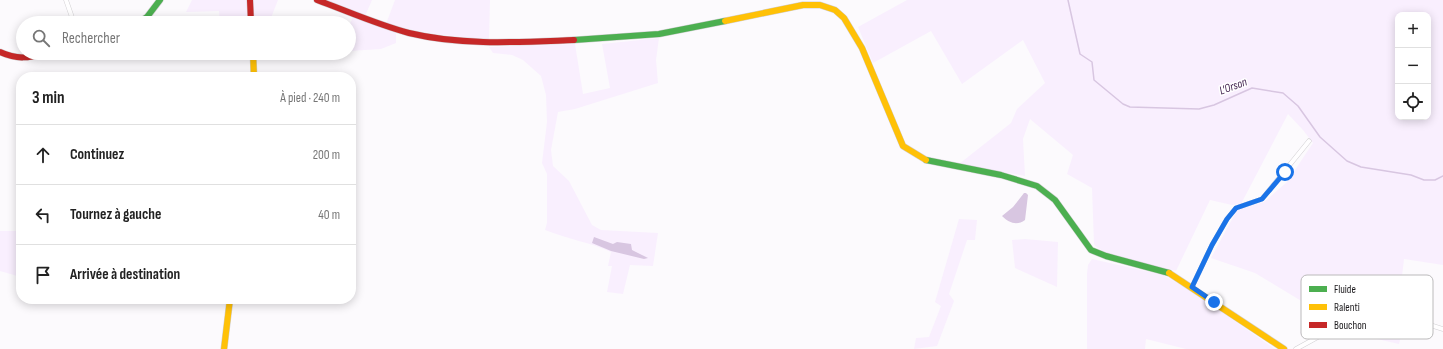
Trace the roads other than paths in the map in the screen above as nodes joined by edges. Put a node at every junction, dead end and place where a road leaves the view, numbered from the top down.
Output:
1 (66, 0) edge
2 (160, 0) edge
3 (250, 0) edge
4 (317, 0) edge
5 (72, 16) edge
6 (148, 16) edge
7 (251, 16) edge
8 (0, 52) edge
9 (16, 57) edge
10 (253, 60) edge
11 (254, 72) edge
12 (1309, 141) dead end
13 (1192, 287) junction
14 (229, 304) edge
15 (1433, 326) edge
16 (1443, 329) edge
17 (1314, 339) edge
18 (224, 349) edge
19 (1284, 349) edge
20 (1296, 349) edge

1 - 5 street
2 - 6 street
3 - 7 street
4 - 13 street
8 - 9 street
10 - 11 street
12 - 13 street
13 - 19 street
14 - 18 street
15 - 16 street
17 - 20 street

